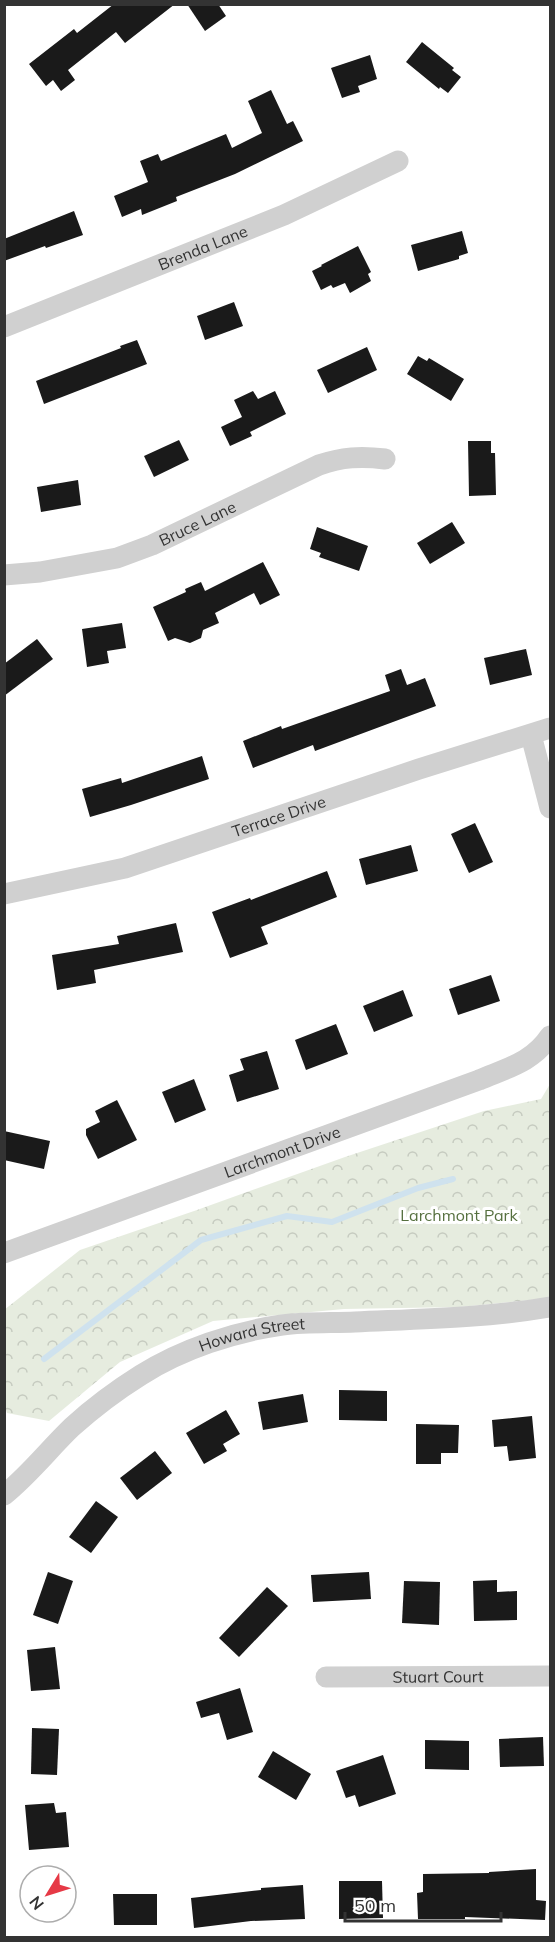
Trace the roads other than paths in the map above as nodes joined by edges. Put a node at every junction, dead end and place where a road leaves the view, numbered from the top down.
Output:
1 (398, 161) dead end
2 (4, 327) edge
3 (385, 459) dead end
4 (4, 575) edge
5 (541, 731) edge
6 (550, 808) edge
7 (4, 894) edge
8 (550, 1036) edge
9 (4, 1253) edge
10 (550, 1307) edge
11 (4, 1495) edge
12 (550, 1676) edge
13 (326, 1677) dead end

1 - 2 street, Brenda Lane
3 - 4 street, Bruce Lane
5 - 6 street
5 - 7 street, Terrace Drive
8 - 9 street, Larchmont Drive
10 - 11 street, Howard Street
12 - 13 street, Stuart Court

